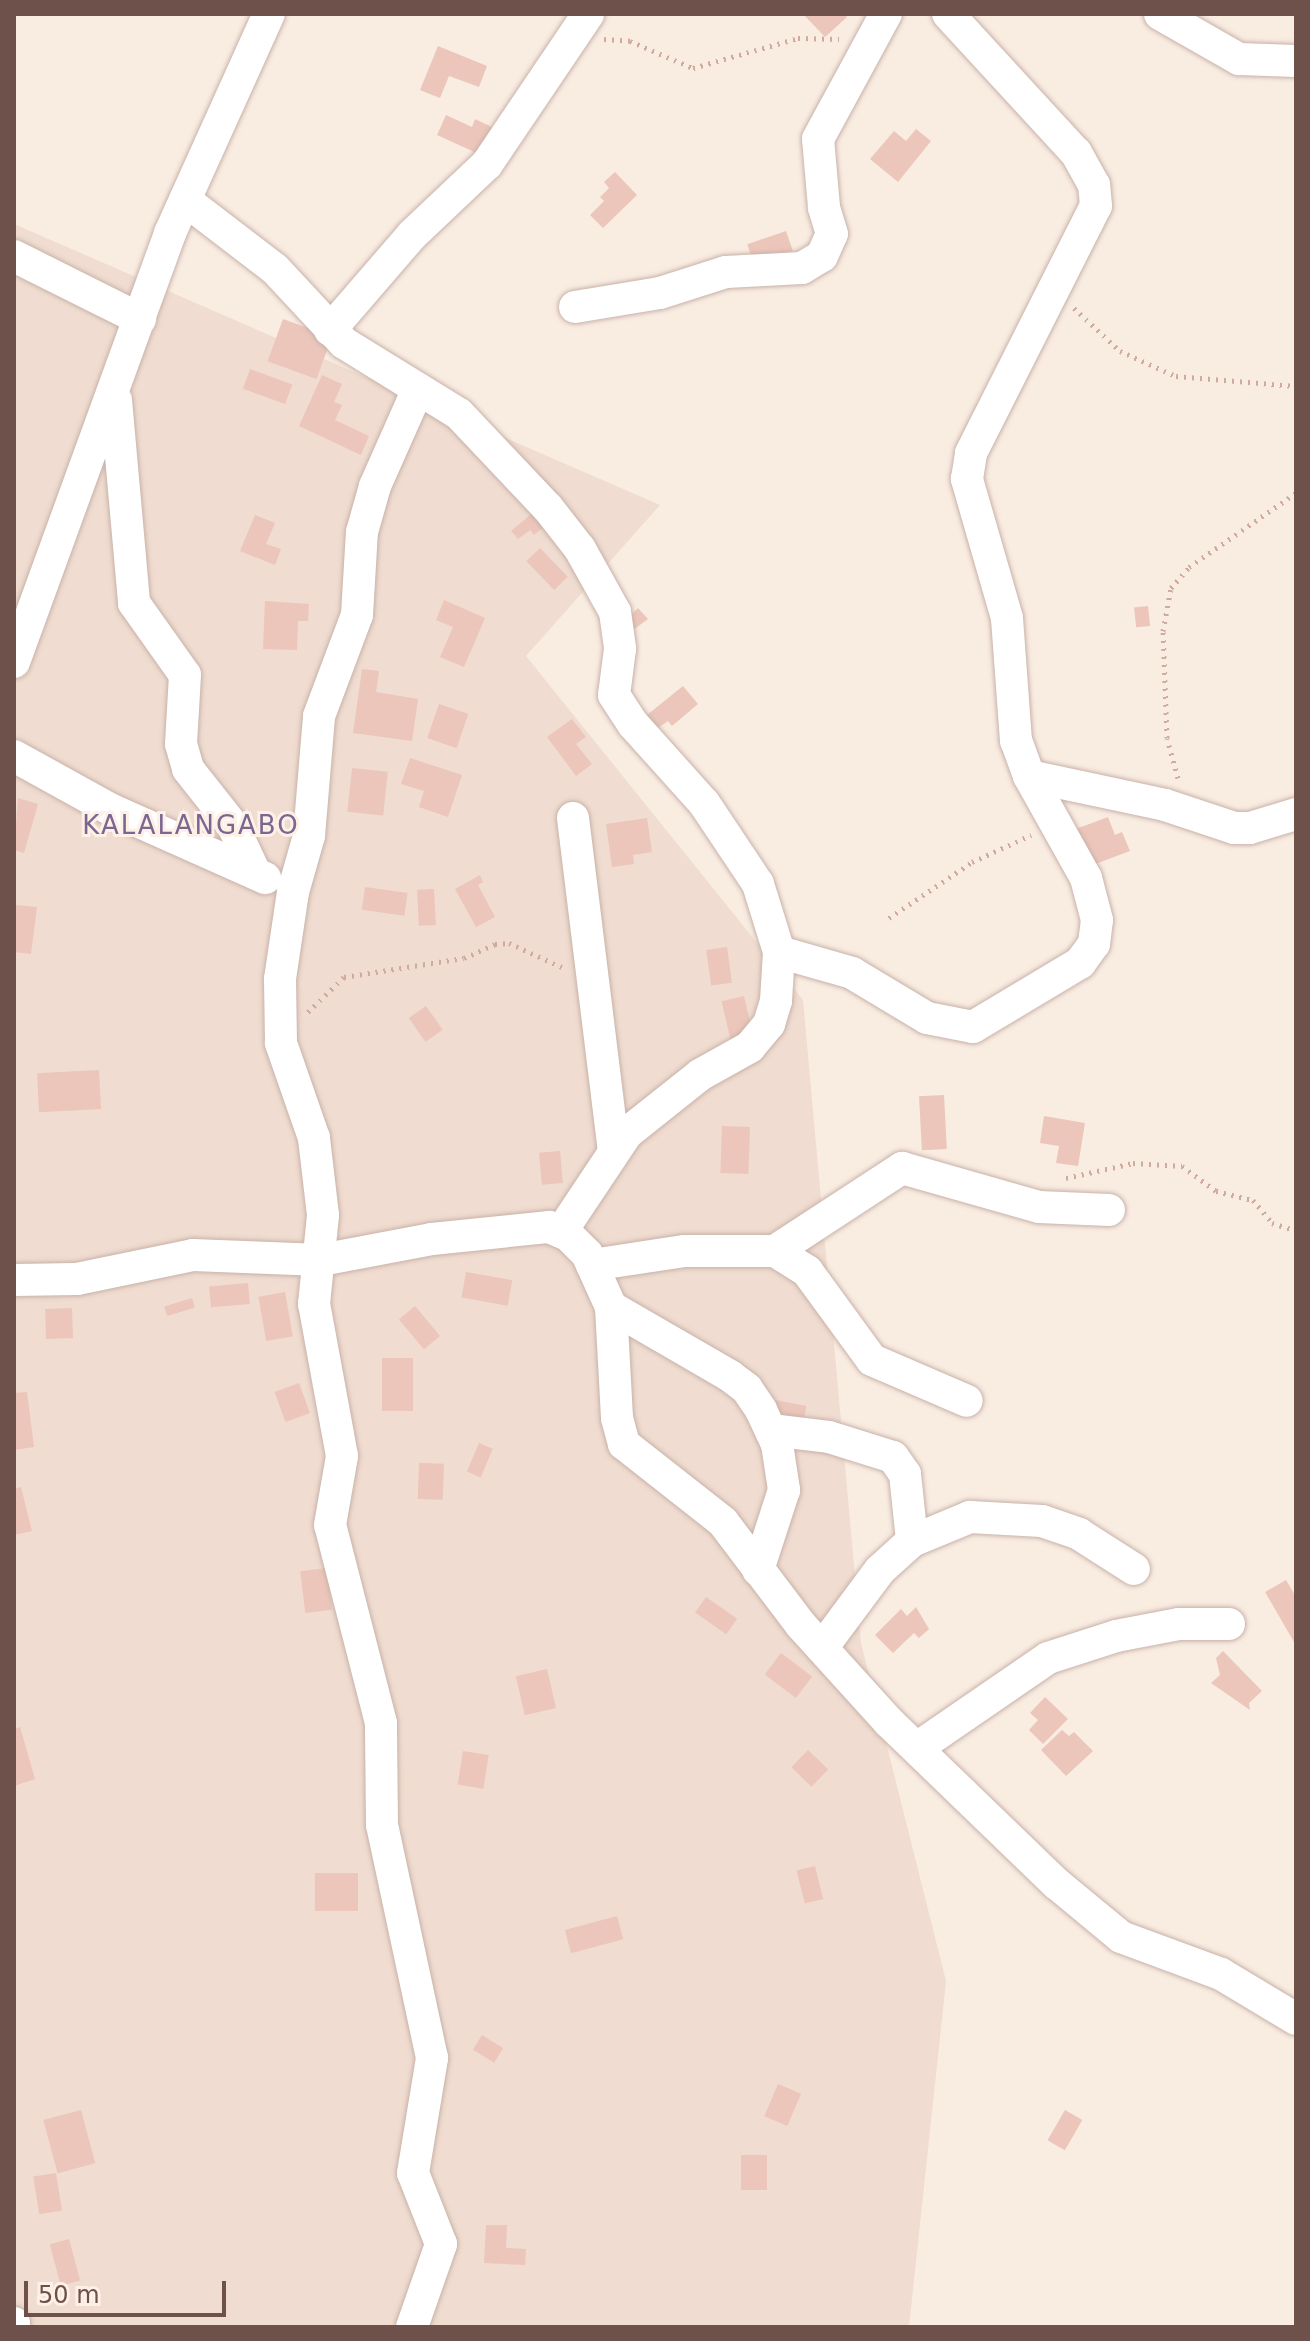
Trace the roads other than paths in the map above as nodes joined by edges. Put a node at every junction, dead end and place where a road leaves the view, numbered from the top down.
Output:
1 (269, 14) edge
2 (588, 14) edge
3 (948, 14) edge
4 (1170, 17) edge
5 (879, 26) edge
6 (1296, 61) edge
7 (185, 200) junction
8 (14, 256) edge
9 (575, 307) dead end
10 (140, 319) junction
11 (330, 330) junction
12 (418, 389) junction
13 (115, 390) junction
14 (14, 662) edge
15 (14, 756) edge
16 (1029, 776) junction
17 (1296, 814) edge
18 (573, 818) dead end
19 (255, 873) junction
20 (293, 892) junction
21 (779, 952) junction
22 (614, 1151) junction
23 (1109, 1210) dead end
24 (561, 1232) junction
25 (775, 1251) junction
26 (321, 1260) junction
27 (592, 1265) junction
28 (14, 1280) edge
29 (611, 1307) junction
30 (967, 1401) dead end
31 (771, 1430) junction
32 (912, 1541) junction
33 (1134, 1569) dead end
34 (758, 1570) junction
35 (1229, 1624) dead end
36 (822, 1648) junction
37 (917, 1748) junction
38 (1296, 2019) edge
39 (412, 2327) edge

1 - 7 street
2 - 11 street
3 - 16 street
4 - 6 street
5 - 9 street
7 - 10 street
7 - 11 street
8 - 10 street
10 - 13 street
11 - 12 street
12 - 20 street
12 - 21 street
13 - 14 street
13 - 19 street
15 - 19 street
16 - 17 street
16 - 21 street
18 - 22 street
19 - 20 street
20 - 26 street
21 - 22 street
22 - 24 street
23 - 25 street
24 - 26 street
24 - 27 street
25 - 27 street
25 - 30 street
26 - 28 street
26 - 39 street
27 - 29 street
29 - 31 street
29 - 34 street
31 - 32 street
31 - 34 street
32 - 33 street
32 - 36 street
34 - 36 street
35 - 37 street
36 - 37 street
37 - 38 street

